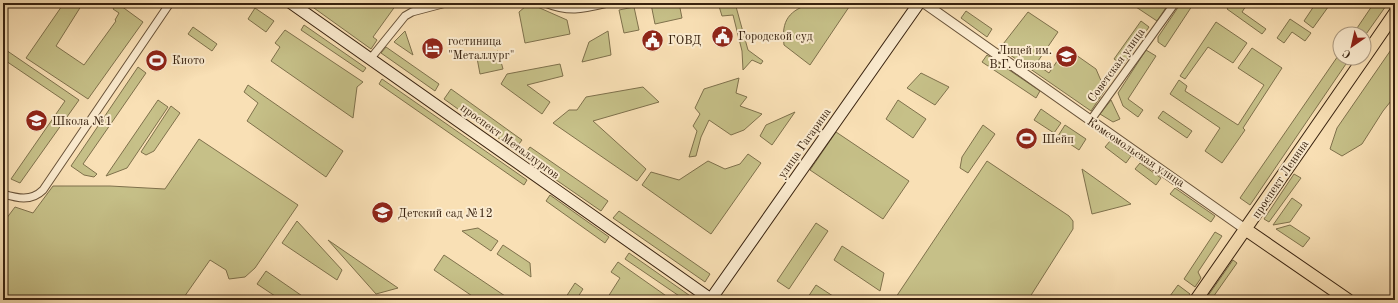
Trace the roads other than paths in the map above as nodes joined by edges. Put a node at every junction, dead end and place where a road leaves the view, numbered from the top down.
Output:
1 (170, 3) edge
2 (292, 3) edge
3 (446, 3) edge
4 (545, 3) edge
5 (608, 3) edge
6 (919, 3) edge
7 (924, 3) edge
8 (1175, 3) edge
9 (1395, 13) edge
10 (1372, 46) edge
11 (371, 58) junction
12 (1358, 66) edge
13 (1090, 121) junction
14 (3, 194) edge
15 (1245, 229) junction
16 (712, 300) edge
17 (1196, 300) edge
18 (1348, 300) edge

1 - 14 street
2 - 11 main road, проспект Металлургов
3 - 11 street
4 - 5 street
6 - 16 main road, улица Гагарина
7 - 13 street, Комсомольская улица
8 - 13 street, Советская улица
9 - 10 main road, проспект Ленина
11 - 16 main road, проспект Металлургов
12 - 15 main road, проспект Ленина
13 - 15 street, Комсомольская улица
15 - 17 main road, проспект Ленина
15 - 18 main road, Комсомольская улица

